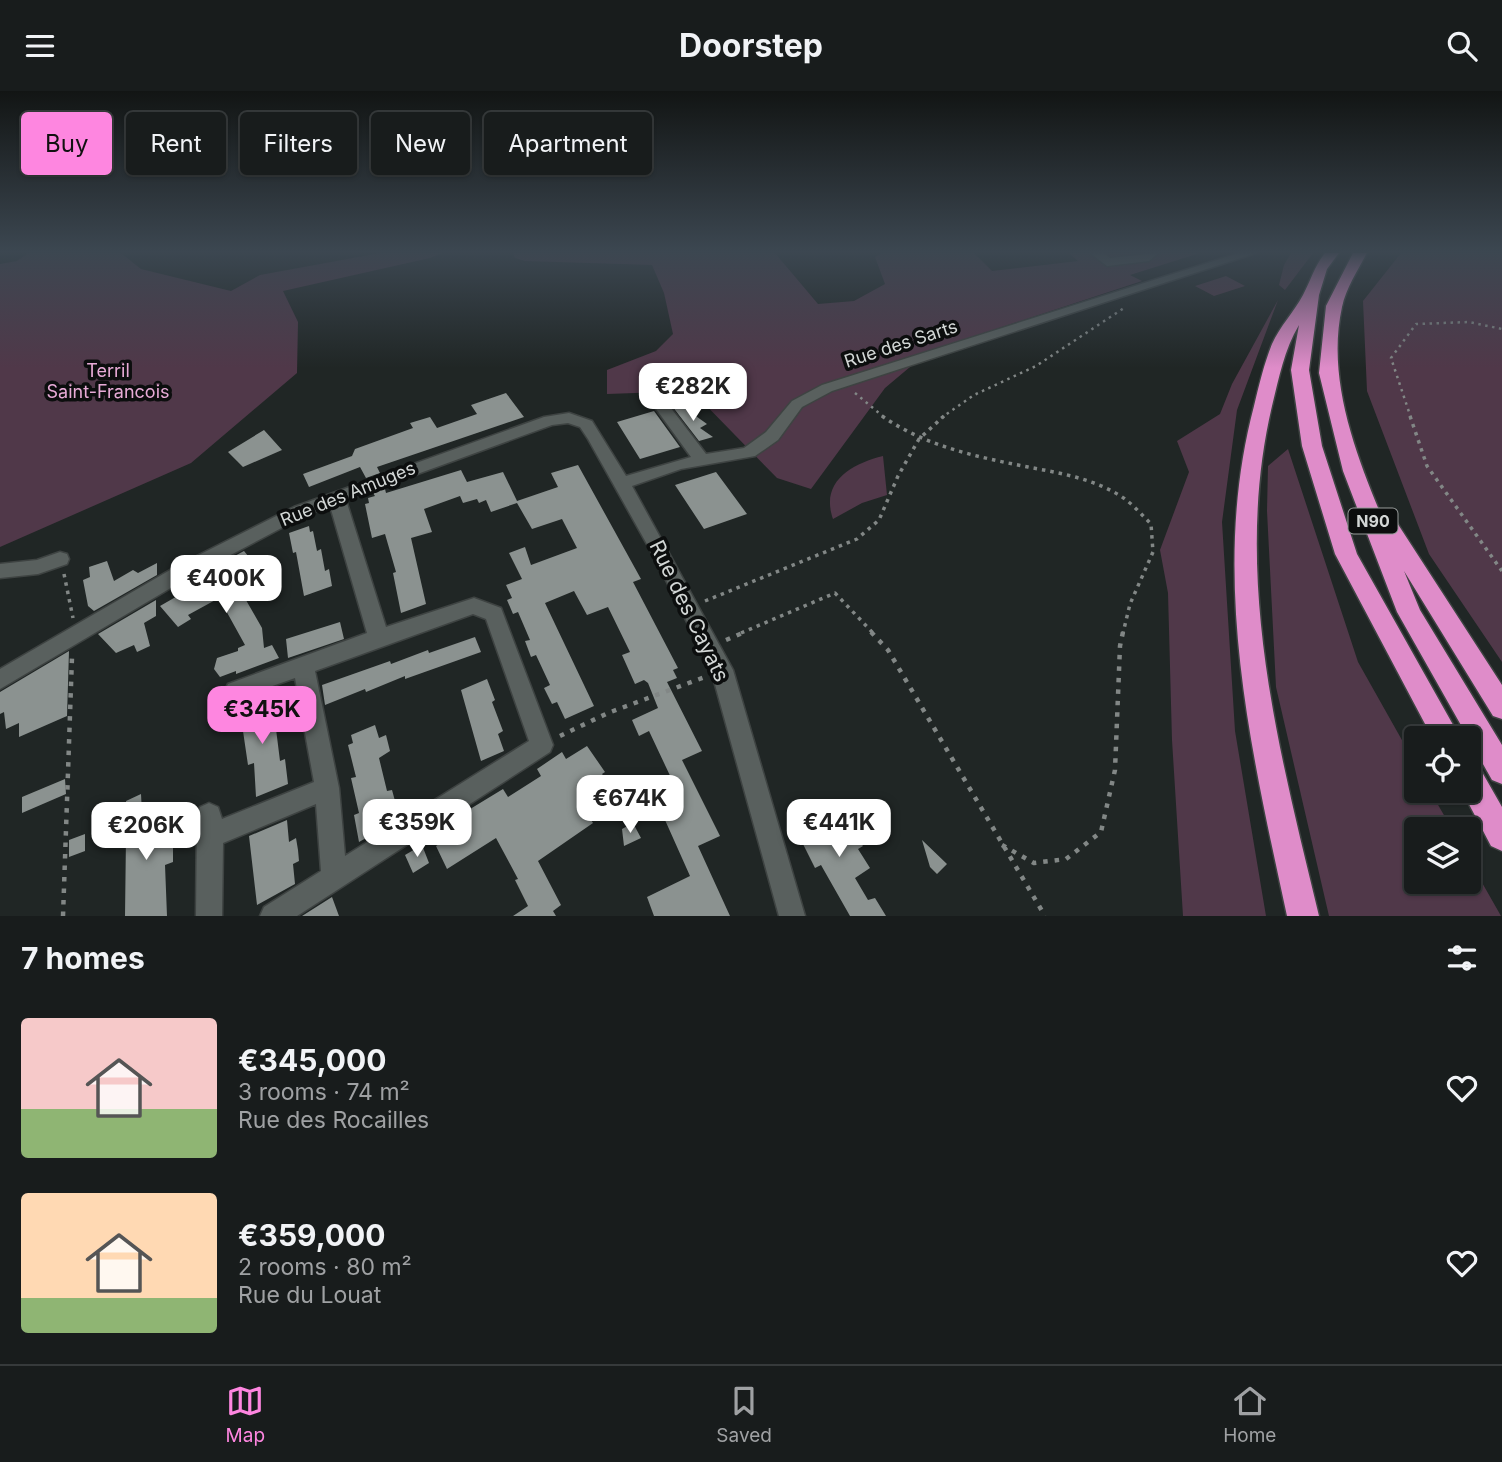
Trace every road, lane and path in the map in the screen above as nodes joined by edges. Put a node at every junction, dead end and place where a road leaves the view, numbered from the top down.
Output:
1 (1129, 292) edge
2 (1312, 292) edge
3 (1342, 292) edge
4 (1311, 295) junction
5 (1125, 307) dead end
6 (1502, 329) edge
7 (845, 382) junction
8 (662, 406) dead end
9 (596, 437) joint
10 (919, 439) junction
11 (702, 460) junction
12 (1353, 471) junction
13 (622, 483) junction
14 (336, 498) junction
15 (60, 559) joint
16 (0, 571) edge
17 (1502, 571) edge
18 (689, 607) junction
19 (76, 635) junction
20 (379, 637) junction
21 (710, 647) junction
22 (303, 666) junction
23 (722, 670) junction
24 (0, 680) edge
25 (236, 690) dead end
26 (1502, 708) edge
27 (1441, 726) edge
28 (542, 745) junction
29 (1502, 771) edge
30 (327, 788) junction
31 (1481, 798) edge
32 (1502, 835) edge
33 (1002, 845) junction
34 (334, 876) junction
35 (63, 916) edge
36 (209, 916) edge
37 (272, 916) edge
38 (792, 916) edge
39 (1045, 916) edge
40 (1303, 916) edge

1 - 7 street, Rue des Sarts
2 - 4 highway, N90
3 - 12 highway, N90
4 - 27 highway, N90
4 - 40 highway
5 - 10 path
6 - 17 path
7 - 10 path
7 - 11 street, Rue des Sarts
8 - 11 street
9 - 13 street, Rue des Cayats
9 - 14 street, Rue des Amuges
10 - 18 path
10 - 33 path
11 - 13 street, Rue des Sarts
12 - 26 highway
12 - 29 highway, N90
13 - 18 street, Rue des Cayats
14 - 19 street, Rue des Amuges
14 - 20 street
15 - 16 street
15 - 19 path
18 - 21 street, Rue des Cayats
19 - 24 street, Rue des Amuges
19 - 35 path
20 - 22 street
20 - 28 street
21 - 23 street, Rue des Cayats
21 - 33 path
22 - 25 street
22 - 30 street
23 - 28 path
23 - 38 street, Rue des Cayats
28 - 34 street
30 - 34 street
30 - 36 street
31 - 32 highway
33 - 39 path
34 - 37 street

